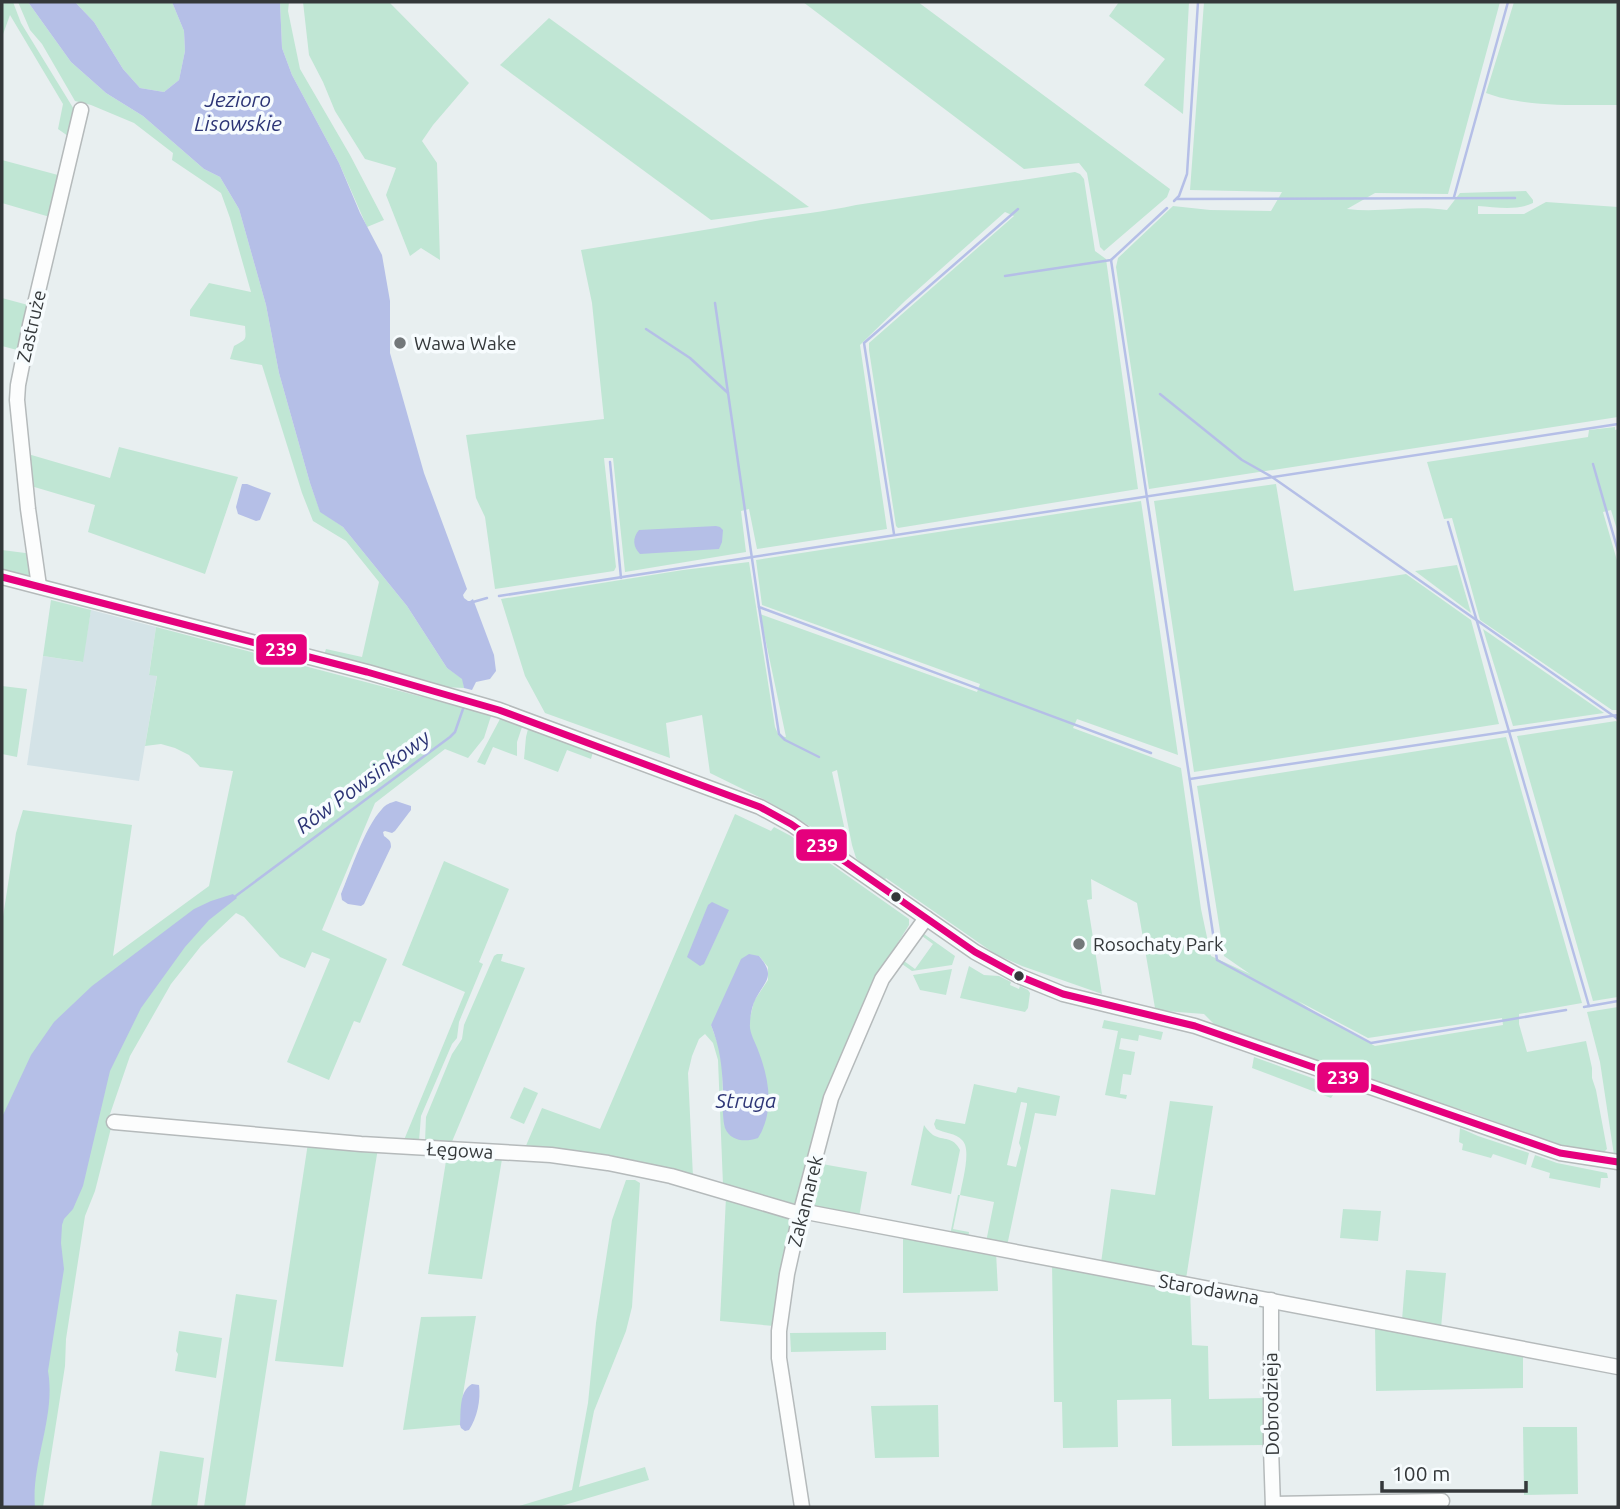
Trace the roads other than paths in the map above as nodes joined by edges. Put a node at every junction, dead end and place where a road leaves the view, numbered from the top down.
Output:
1 (81, 110) dead end
2 (2, 577) edge
3 (39, 586) junction
4 (926, 918) junction
5 (114, 1122) dead end
6 (1618, 1162) edge
7 (800, 1212) junction
8 (1271, 1300) junction
9 (1618, 1367) edge
10 (1442, 1501) dead end
11 (1273, 1506) edge
12 (802, 1507) edge

1 - 3 street, Zastruże
2 - 3 street
3 - 4 street
4 - 6 street
4 - 7 street, Zakamarek
5 - 7 street, Łęgowa
7 - 8 street, Starodawna
7 - 12 street, Zakamarek
8 - 9 street, Starodawna
8 - 11 street, Dobrodzieja
10 - 11 street

